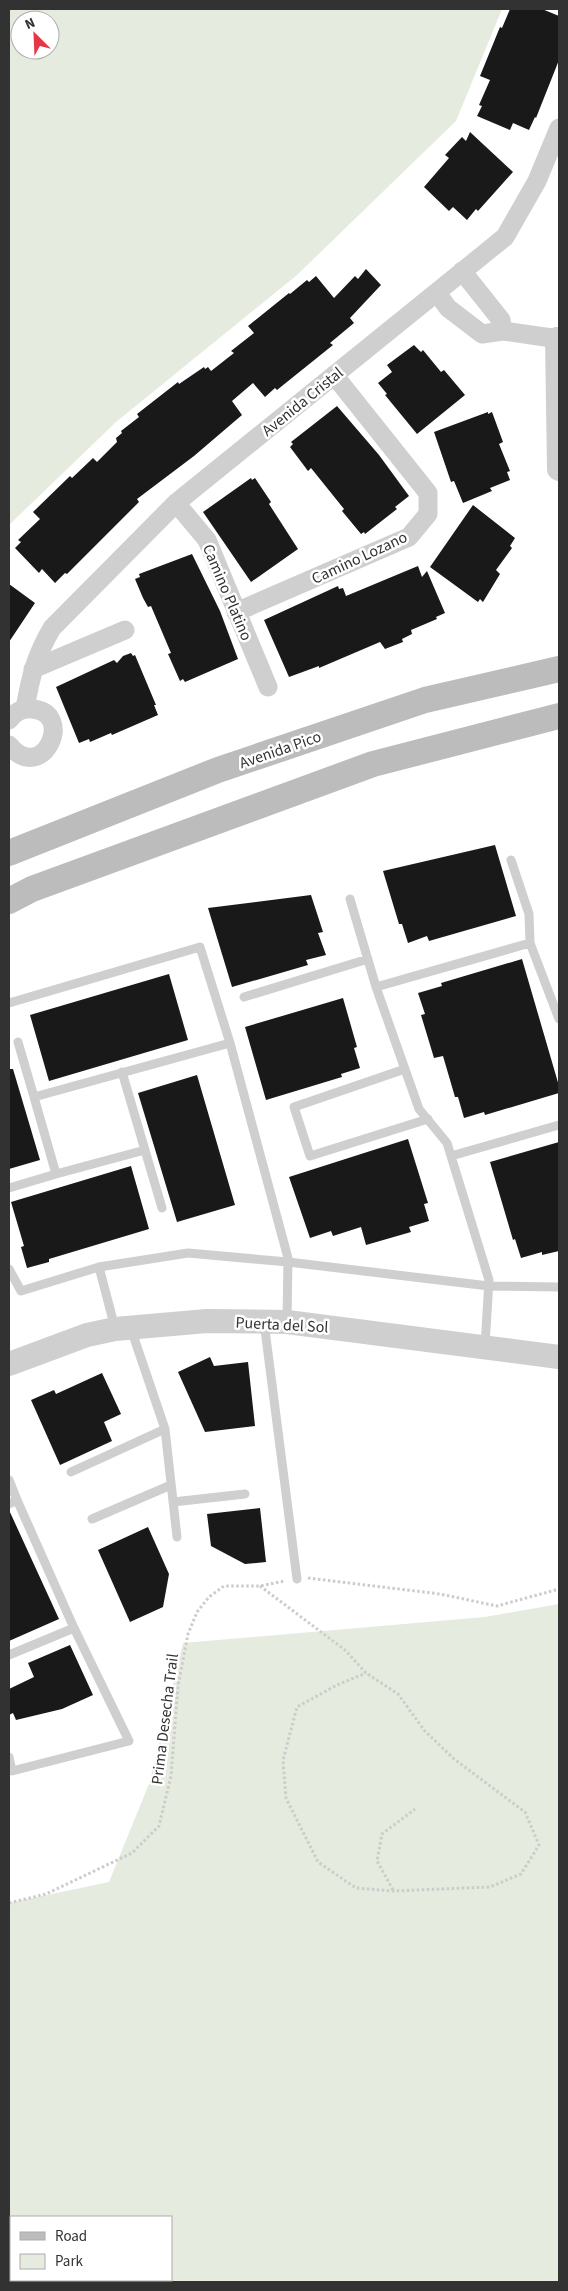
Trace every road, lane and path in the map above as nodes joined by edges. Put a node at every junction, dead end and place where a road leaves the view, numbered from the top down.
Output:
1 (559, 128) edge
2 (462, 271) junction
3 (436, 292) junction
4 (503, 331) junction
5 (558, 339) edge
6 (334, 376) junction
7 (559, 469) edge
8 (176, 503) junction
9 (236, 612) junction
10 (125, 630) dead end
11 (33, 669) junction
12 (559, 669) edge
13 (268, 687) dead end
14 (25, 708) junction
15 (559, 716) edge
16 (9, 720) edge
17 (9, 745) edge
18 (9, 853) edge
19 (511, 860) dead end
20 (350, 899) dead end
21 (9, 901) edge
22 (530, 942) junction
23 (368, 959) junction
24 (376, 987) junction
25 (244, 997) dead end
26 (9, 1003) edge
27 (559, 1018) edge
28 (18, 1042) dead end
29 (230, 1043) junction
30 (405, 1069) junction
31 (122, 1072) junction
32 (34, 1097) junction
33 (428, 1119) junction
34 (559, 1124) edge
35 (145, 1150) junction
36 (452, 1156) junction
37 (56, 1174) junction
38 (9, 1188) edge
39 (162, 1208) dead end
40 (288, 1262) junction
41 (99, 1267) junction
42 (9, 1269) edge
43 (489, 1286) junction
44 (559, 1287) edge
45 (275, 1322) junction
46 (123, 1327) junction
47 (485, 1346) junction
48 (559, 1357) edge
49 (9, 1364) edge
50 (165, 1429) junction
51 (71, 1472) dead end
52 (9, 1480) edge
53 (171, 1485) junction
54 (245, 1494) dead end
55 (13, 1502) edge
56 (173, 1502) junction
57 (92, 1519) dead end
58 (177, 1537) dead end
59 (297, 1578) junction
60 (260, 1586) junction
61 (559, 1589) edge
62 (74, 1628) junction
63 (9, 1655) edge
64 (366, 1673) junction
65 (9, 1757) edge
66 (415, 1809) dead end
67 (393, 1891) junction
68 (9, 1903) edge

1 - 2 street, Avenida Cristal
2 - 3 street, Avenida Cristal
2 - 4 street
3 - 4 street
3 - 6 street, Avenida Cristal
4 - 5 street
5 - 7 street
6 - 8 street, Avenida Cristal
6 - 9 street, Camino Lozano
8 - 9 street, Camino Platino
8 - 11 street, Avenida Cristal
9 - 13 street, Camino Platino
10 - 11 street
11 - 14 street, Avenida Cristal
12 - 18 main road, Avenida Pico
14 - 16 street
14 - 17 street
15 - 21 main road
19 - 22 lane
20 - 23 lane
22 - 24 lane
22 - 27 lane
23 - 24 lane
23 - 25 lane
24 - 30 lane
26 - 29 lane
28 - 32 lane
29 - 31 lane
29 - 40 lane
30 - 33 lane
30 - 33 lane
31 - 32 lane
31 - 35 lane
32 - 37 lane
33 - 36 lane
34 - 36 lane
35 - 37 lane
35 - 39 lane
36 - 43 lane
37 - 38 lane
40 - 41 lane
40 - 43 lane
40 - 45 lane
41 - 42 lane
41 - 46 lane
43 - 44 lane
43 - 47 lane
45 - 46 street, Puerta del Sol
45 - 47 street, Puerta del Sol
45 - 59 lane
46 - 49 street, Puerta del Sol
46 - 50 lane
47 - 48 street, Puerta del Sol
50 - 51 lane
50 - 53 lane
52 - 55 lane
53 - 56 lane
53 - 57 lane
54 - 56 lane
55 - 62 lane
56 - 58 lane
59 - 60 path, Prima Desecha Trail
59 - 61 path, Prima Desecha Trail
60 - 64 path
60 - 68 path, Prima Desecha Trail
62 - 63 lane
62 - 65 lane
64 - 67 path
64 - 67 path
66 - 67 path

